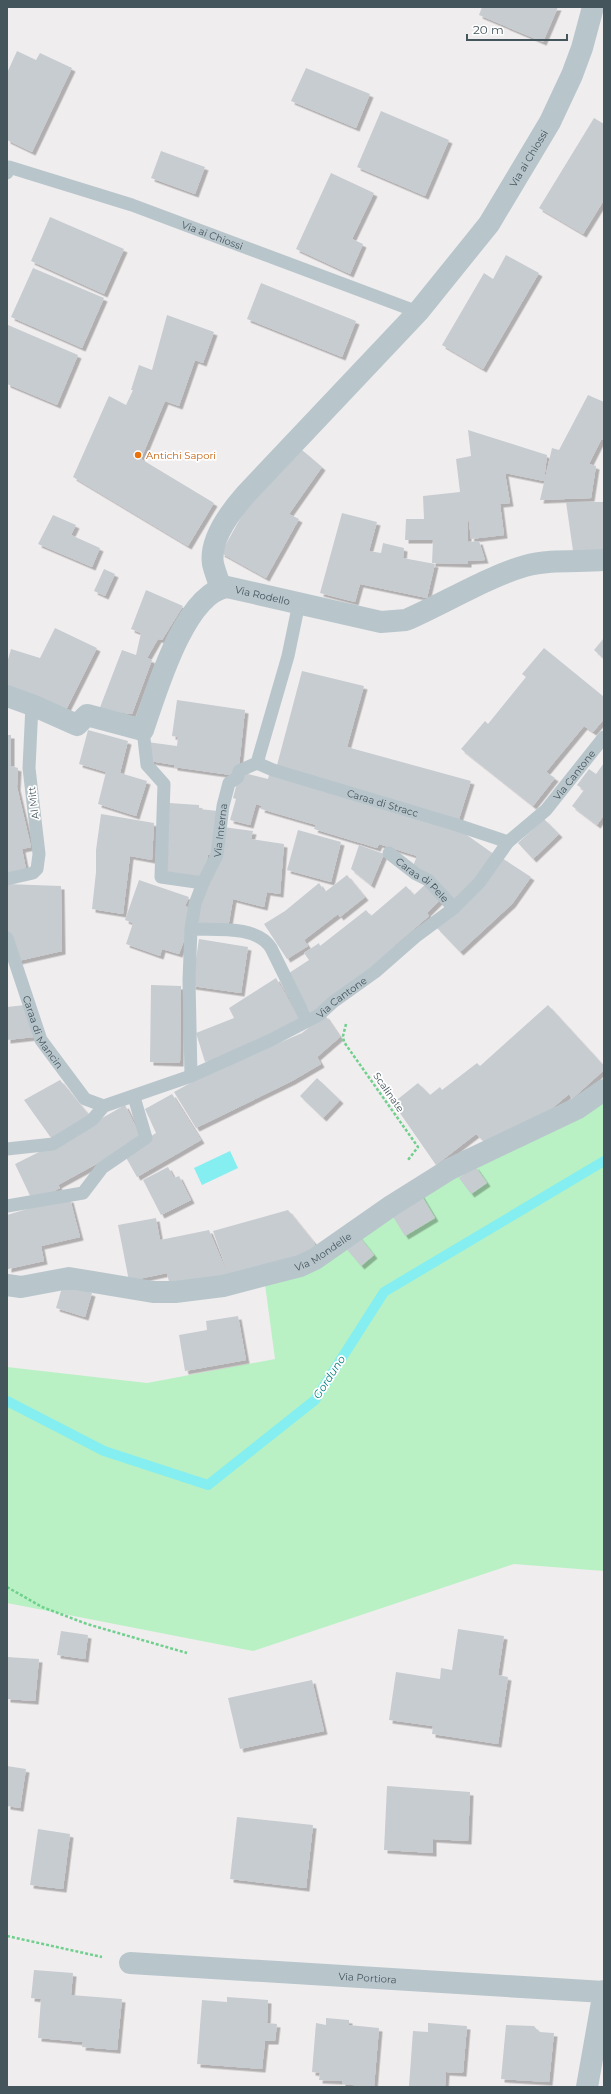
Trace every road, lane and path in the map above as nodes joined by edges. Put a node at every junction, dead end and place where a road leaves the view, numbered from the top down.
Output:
1 (593, 7) edge
2 (7, 173) edge
3 (418, 312) junction
4 (604, 560) edge
5 (221, 588) junction
6 (299, 603) junction
7 (7, 696) edge
8 (32, 705) junction
9 (143, 730) junction
10 (604, 737) edge
11 (257, 763) junction
12 (508, 842) junction
13 (389, 853) dead end
14 (7, 879) edge
15 (203, 883) junction
16 (454, 908) junction
17 (191, 929) junction
18 (7, 938) edge
19 (359, 983) junction
20 (307, 1021) junction
21 (191, 1076) junction
22 (604, 1090) edge
23 (134, 1098) junction
24 (104, 1106) junction
25 (7, 1149) edge
26 (404, 1165) dead end
27 (7, 1206) edge
28 (7, 1285) edge
29 (7, 1587) edge
30 (187, 1653) dead end
31 (7, 1936) edge
32 (130, 1963) joint
33 (604, 1992) edge
34 (586, 2087) edge

1 - 3 street, Via ai Chiossi
2 - 3 lane, Via ai Chiossi
3 - 5 street, Via ai Chiossi
4 - 6 street, Via Rodello
5 - 6 street, Via Rodello
5 - 9 street, Via Rodello
6 - 11 lane
7 - 8 street
8 - 9 street
8 - 14 lane, Al Mitt
9 - 15 lane
10 - 12 lane, Via Cantone
11 - 12 lane, Caraa di Stracc
11 - 15 lane, Via Interna
12 - 16 lane, Via Cantone
13 - 16 lane, Caraa di Pele
15 - 17 lane, Via Interna
16 - 19 lane, Via Cantone
17 - 20 lane
17 - 21 lane, Via Interna
18 - 24 lane, Caraa di Mancin
19 - 20 lane, Via Cantone
19 - 26 path, Scalinate
20 - 21 lane, Via Cantone
21 - 23 lane, Via Cantone
22 - 28 street, Via Mondelle
23 - 24 lane, Via Cantone
23 - 27 lane
24 - 25 lane
29 - 30 path
31 - 32 path
32 - 33 street, Via Portiora
33 - 34 street

